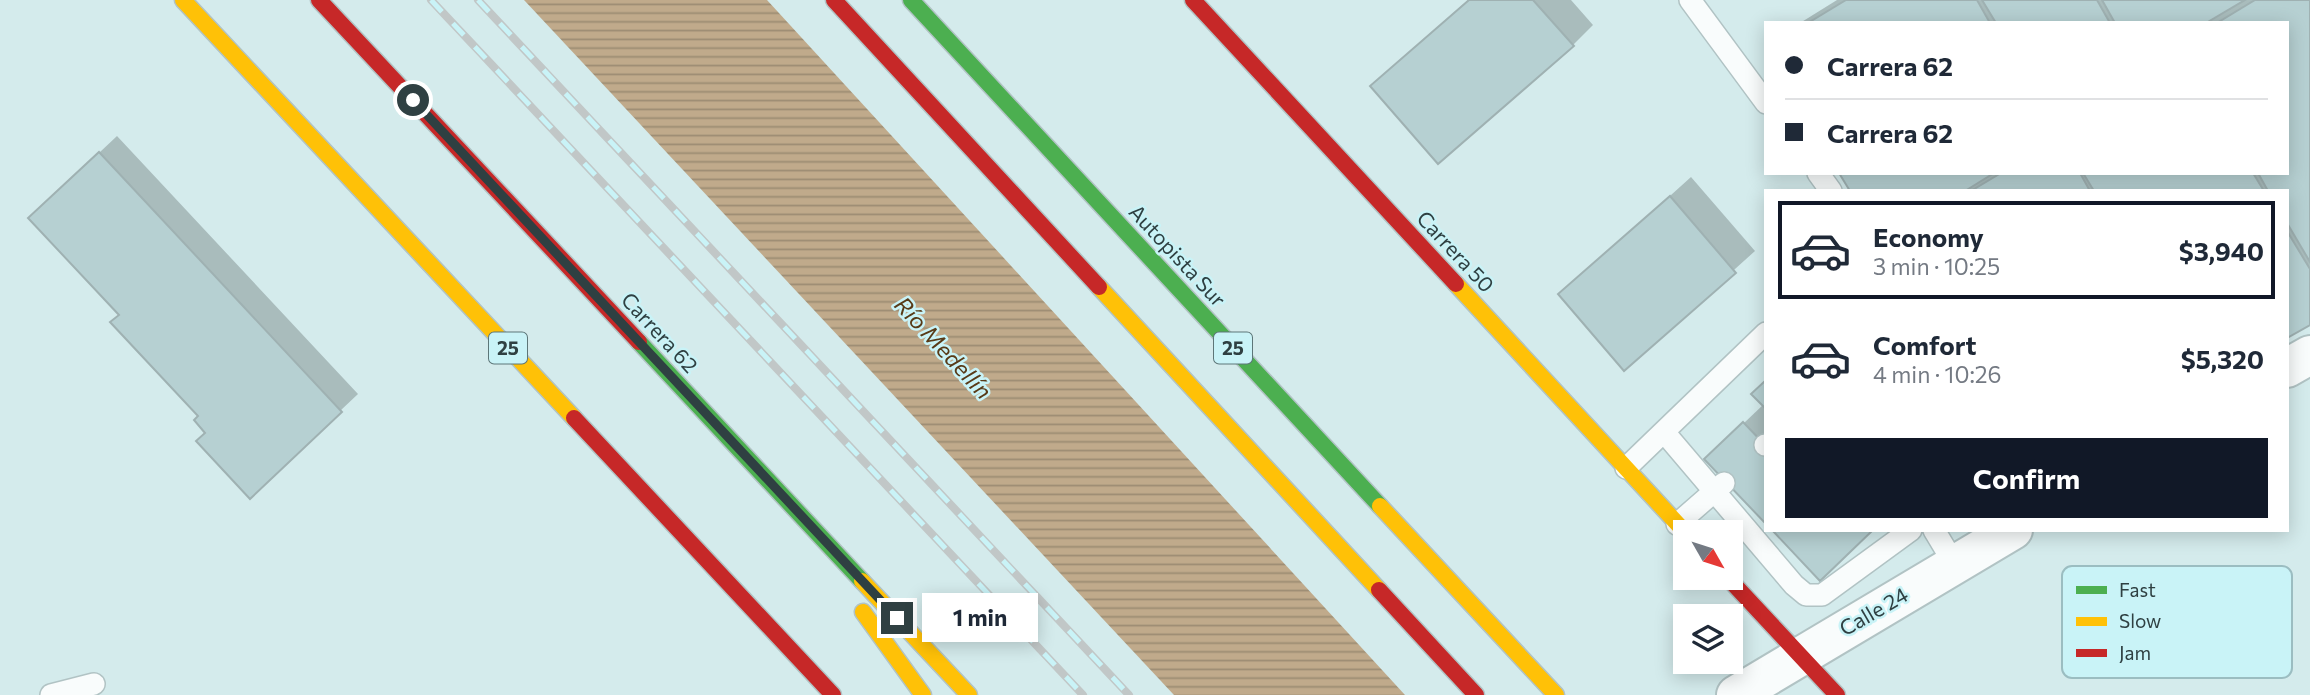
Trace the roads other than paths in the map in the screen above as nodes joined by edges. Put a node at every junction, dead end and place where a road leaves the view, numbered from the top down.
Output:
1 (183, 0) edge
2 (319, 0) edge
3 (834, 0) edge
4 (911, 0) edge
5 (1193, 0) edge
6 (1690, 0) edge
7 (1764, 100) edge
8 (1764, 335) edge
9 (2310, 355) edge
10 (2289, 367) edge
11 (1664, 432) junction
12 (1626, 468) junction
13 (770, 482) junction
14 (1721, 486) junction
15 (1674, 520) edge
16 (1689, 520) edge
17 (1908, 532) edge
18 (1935, 532) edge
19 (2010, 532) edge
20 (1955, 565) junction
21 (1739, 590) edge
22 (1800, 655) junction
23 (87, 688) edge
24 (51, 695) edge
25 (833, 695) edge
26 (923, 695) edge
27 (969, 695) edge
28 (1476, 695) edge
29 (1556, 695) edge
30 (1735, 695) edge
31 (1837, 695) edge

1 - 25 main road, 25
2 - 13 main road, Carrera 62
3 - 28 main road
4 - 29 main road, Autopista Sur / 25
5 - 12 main road, Carrera 50
6 - 7 lane
8 - 11 lane
9 - 10 street
11 - 12 lane
11 - 14 lane
12 - 15 main road, Carrera 50
13 - 26 main road
13 - 27 main road, Carrera 62
14 - 16 lane
14 - 17 lane
18 - 20 lane
19 - 20 street, Calle 24
20 - 22 street, Calle 24
21 - 22 main road
22 - 30 street, Calle 24
22 - 31 main road
23 - 24 lane

